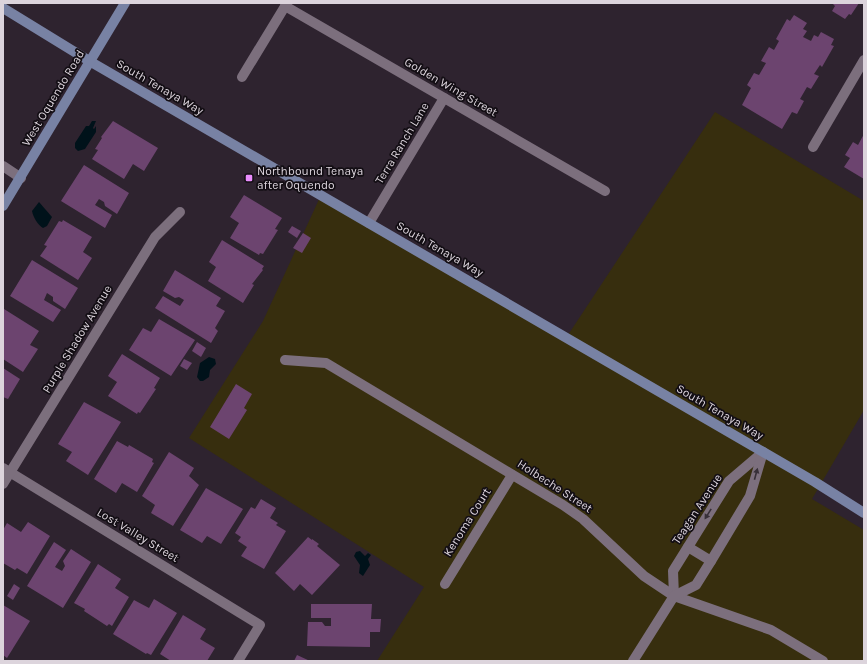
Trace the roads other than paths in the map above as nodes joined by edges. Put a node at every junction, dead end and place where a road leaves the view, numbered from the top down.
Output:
1 (125, 3) edge
2 (286, 5) edge
3 (3, 8) edge
4 (864, 60) edge
5 (90, 62) junction
6 (242, 77) dead end
7 (444, 98) junction
8 (813, 147) dead end
9 (3, 166) edge
10 (21, 178) junction
11 (605, 191) dead end
12 (3, 206) edge
13 (180, 212) dead end
14 (369, 223) junction
15 (285, 360) dead end
16 (762, 452) junction
17 (7, 471) edge
18 (512, 475) junction
19 (3, 484) edge
20 (864, 513) edge
21 (688, 547) junction
22 (711, 561) junction
23 (444, 584) dead end
24 (674, 596) junction
25 (238, 661) edge
26 (633, 661) edge
27 (823, 661) edge

1 - 5 street, West Oquendo Road
2 - 6 street
2 - 7 street, Golden Wing Street
3 - 5 street, South Tenaya Way
4 - 8 street
5 - 10 street, West Oquendo Road
5 - 14 street, South Tenaya Way
7 - 11 street, Golden Wing Street
7 - 14 street, Terra Ranch Lane
9 - 10 street
10 - 12 street, West Oquendo Road
13 - 17 street, Purple Shadow Avenue
14 - 16 street, South Tenaya Way
15 - 18 street, Holbeche Street
16 - 20 street, South Tenaya Way
16 -> 21 street, Teagan Avenue
22 -> 16 street
17 - 19 street, Purple Shadow Avenue
17 - 25 street, Lost Valley Street
18 - 23 street, Kenoma Court
18 - 24 street, Holbeche Street
21 - 22 street
21 - 24 street, Teagan Avenue
22 - 24 street
24 - 26 street
24 - 27 street, Holbeche Street

